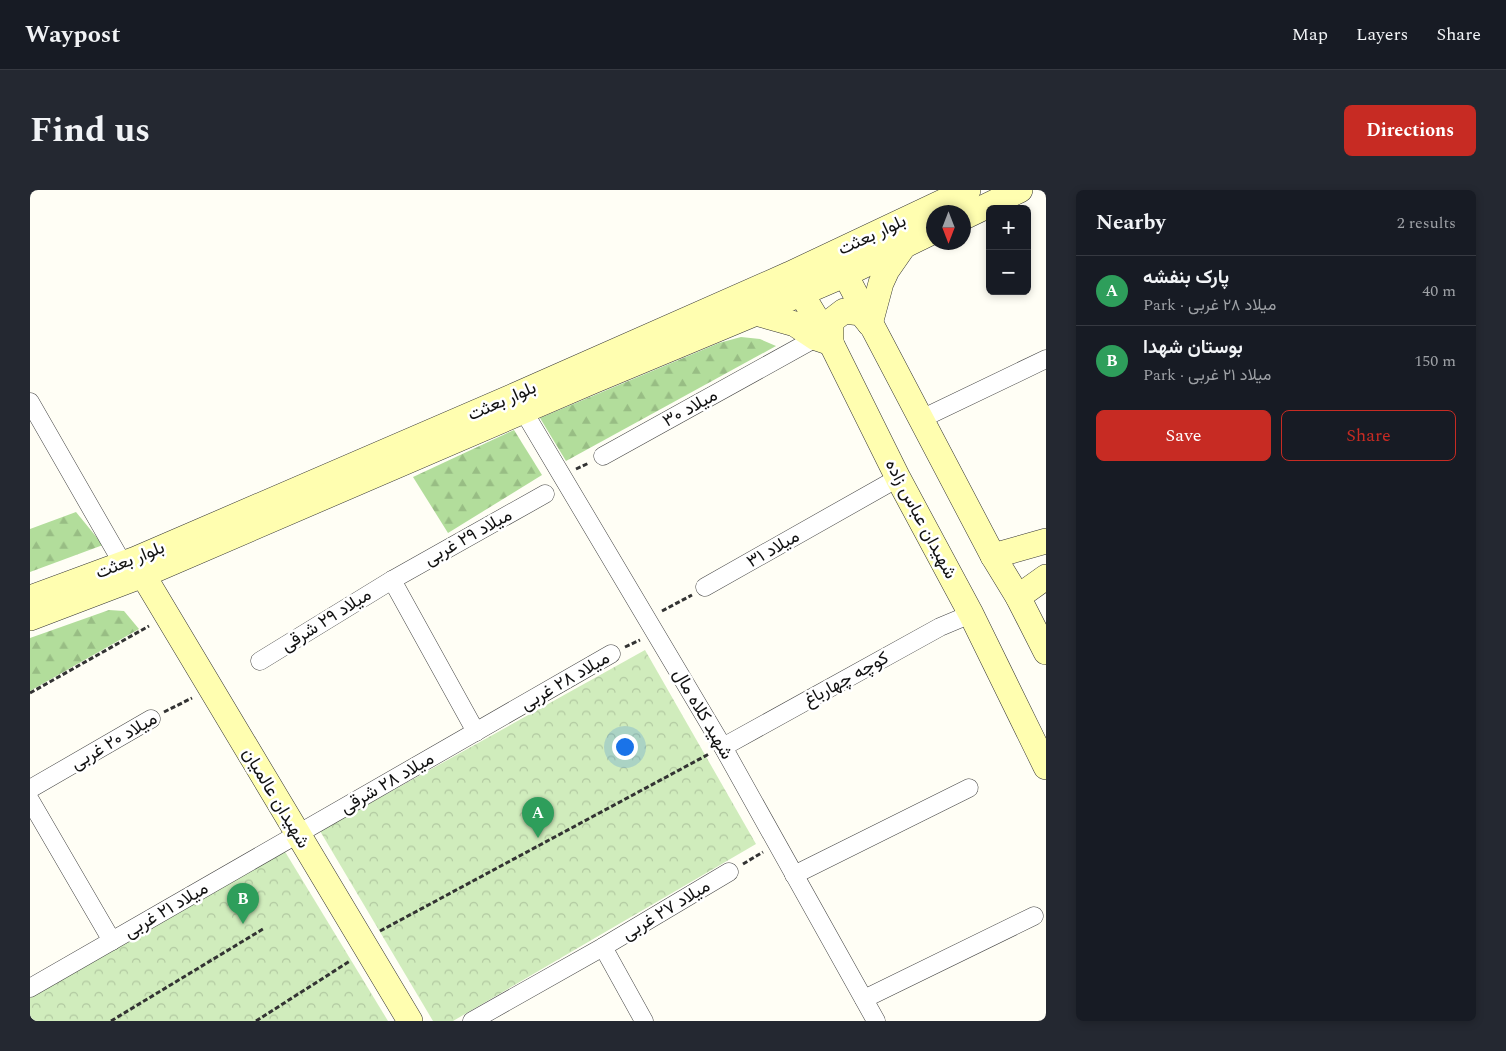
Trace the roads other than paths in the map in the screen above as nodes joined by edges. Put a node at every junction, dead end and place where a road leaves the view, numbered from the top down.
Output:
1 (968, 190) edge
2 (1020, 190) edge
3 (971, 214) edge
4 (926, 235) edge
5 (906, 244) junction
6 (834, 252) junction
7 (844, 275) junction
8 (795, 284) junction
9 (756, 313) junction
10 (870, 324) junction
11 (823, 340) junction
12 (1046, 359) edge
13 (30, 402) edge
14 (524, 412) junction
15 (921, 419) junction
16 (602, 456) road end
17 (898, 478) junction
18 (545, 494) dead end
19 (1046, 541) edge
20 (994, 556) junction
21 (133, 570) junction
22 (1046, 577) edge
23 (392, 580) junction
24 (705, 587) road end
25 (1018, 596) junction
26 (30, 598) edge
27 (971, 614) junction
28 (30, 618) edge
29 (1046, 652) edge
30 (611, 654) road end
31 (260, 660) dead end
32 (150, 719) road end
33 (476, 732) junction
34 (723, 747) junction
35 (1046, 766) edge
36 (969, 788) dead end
37 (30, 789) edge
38 (30, 800) edge
39 (298, 833) junction
40 (729, 872) road end
41 (794, 875) junction
42 (1034, 916) dead end
43 (112, 941) junction
44 (602, 947) junction
45 (30, 988) edge
46 (864, 999) junction
47 (410, 1021) edge
48 (472, 1021) edge
49 (644, 1021) edge
50 (876, 1021) edge

1 - 6 main road, بلوار بعثت
2 - 3 main road
4 - 5 main road, بلوار بعثت
5 - 7 main road, بلوار بعثت
5 - 10 main road
6 - 7 main road
6 - 8 main road, بلوار بعثت
7 - 8 main road, بلوار بعثت
7 - 10 main road
8 - 9 main road, بلوار بعثت
8 - 11 main road, شهیدان عباس زاده
8 - 21 main road, بلوار بعثت
9 - 11 main road
9 - 14 main road, بلوار بعثت
10 - 11 main road
10 - 15 main road
11 - 16 street, میلاد ۳۰
11 - 17 main road, شهیدان عباس زاده
12 - 15 street
13 - 21 street
14 - 21 main road, بلوار بعثت
14 - 34 street, شهید کلاه مال
15 - 20 main road
17 - 24 street, میلاد ۳۱
17 - 27 main road, شهیدان عباس زاده
18 - 23 street, میلاد ۲۹ غربی
19 - 20 main road
20 - 25 main road
21 - 26 main road, بلوار بعثت
21 - 28 main road, بلوار بعثت
21 - 39 main road, شهیدان عالمیان
22 - 25 main road
23 - 31 street, میلاد ۲۹ شرقی
23 - 33 street
25 - 29 main road
27 - 34 street, کوچه چهارباغ
27 - 35 main road, شهیدان عباس زاده
30 - 33 street, میلاد ۲۸ غربی
32 - 37 street, میلاد ۲۰ غربی
33 - 39 street, میلاد ۲۸ شرقی
34 - 41 street, شهید کلاه مال
36 - 41 street
38 - 43 street
39 - 43 street, میلاد ۲۱ غربی
39 - 47 main road, شهیدان عالمیان
40 - 44 street, میلاد ۲۷ غربی
41 - 46 street, شهید کلاه مال
42 - 46 street
43 - 45 street, میلاد ۲۱ غربی
44 - 48 street, میلاد ۲۷ غربی
44 - 49 street
46 - 50 street, شهید کلاه مال

